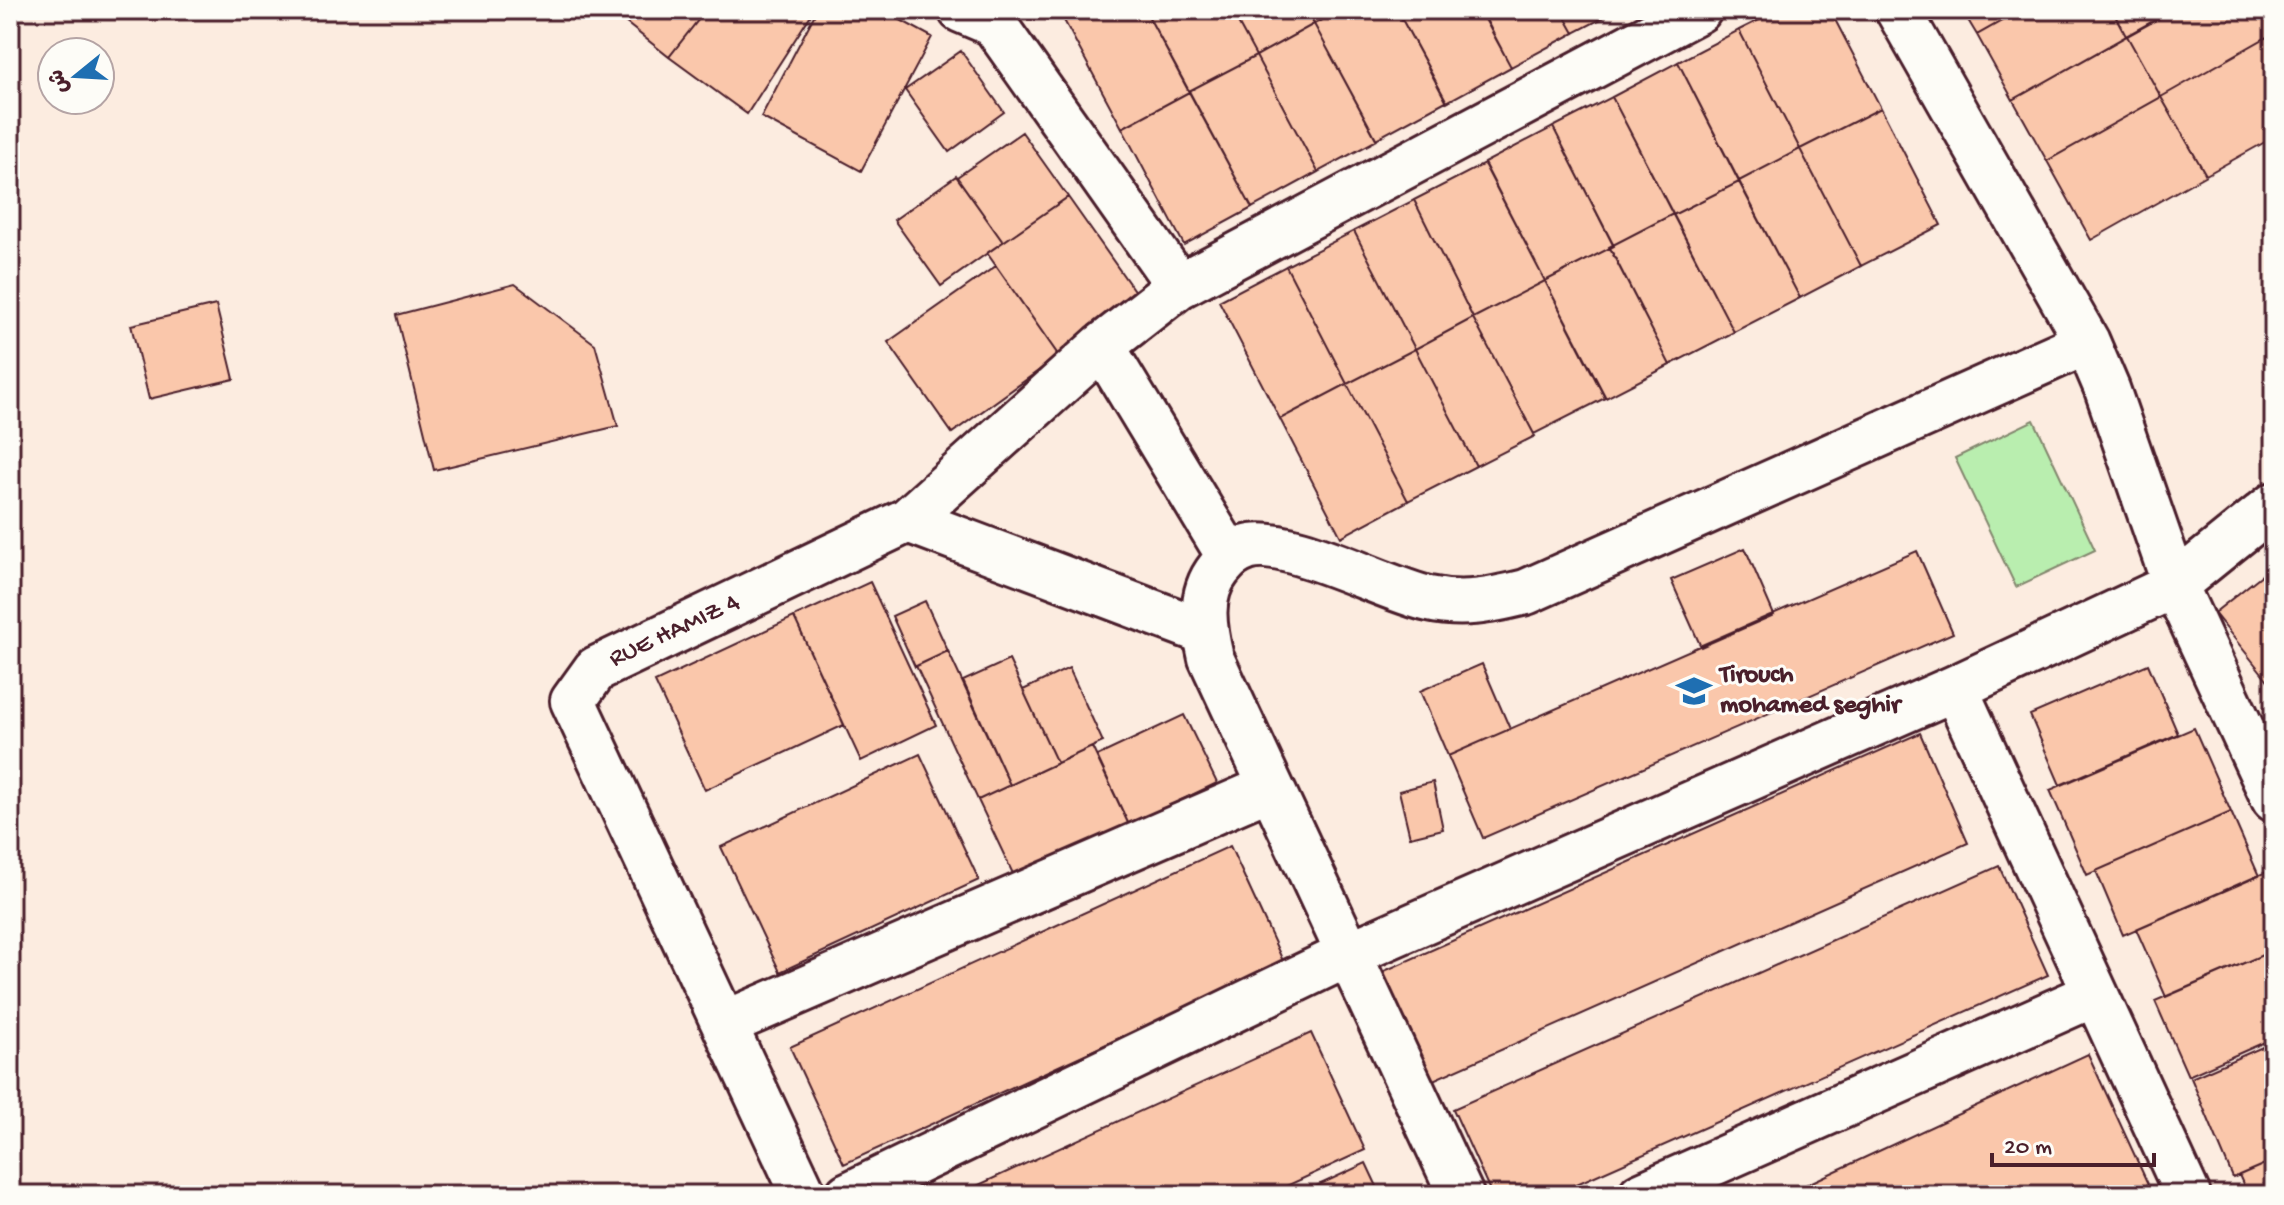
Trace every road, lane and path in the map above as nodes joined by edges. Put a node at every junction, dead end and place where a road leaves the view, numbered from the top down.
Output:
1 (1699, 10) edge
2 (1898, 10) edge
3 (991, 15) edge
4 (1179, 286) junction
5 (2087, 342) junction
6 (1102, 346) junction
7 (2274, 505) edge
8 (908, 520) junction
9 (1229, 556) junction
10 (2175, 585) junction
11 (1205, 632) junction
12 (1955, 688) junction
13 (1271, 787) junction
14 (2274, 799) edge
15 (1349, 954) junction
16 (2095, 994) junction
17 (724, 1024) junction
18 (804, 1195) edge
19 (848, 1195) edge
20 (1461, 1195) edge
21 (1641, 1195) edge
22 (2188, 1195) edge

1 - 4 street
2 - 5 street
3 - 4 street
4 - 6 street
5 - 9 street
5 - 10 street
6 - 8 street
6 - 9 street
7 - 10 street
8 - 11 street
8 - 17 street, RUE HAMIZ 4
9 - 11 street
10 - 12 street
10 - 14 street
11 - 13 street
12 - 15 street
12 - 16 street
13 - 15 street
13 - 17 street
15 - 19 street
15 - 20 street
16 - 21 street
16 - 22 street
17 - 18 street, RUE HAMIZ 4

